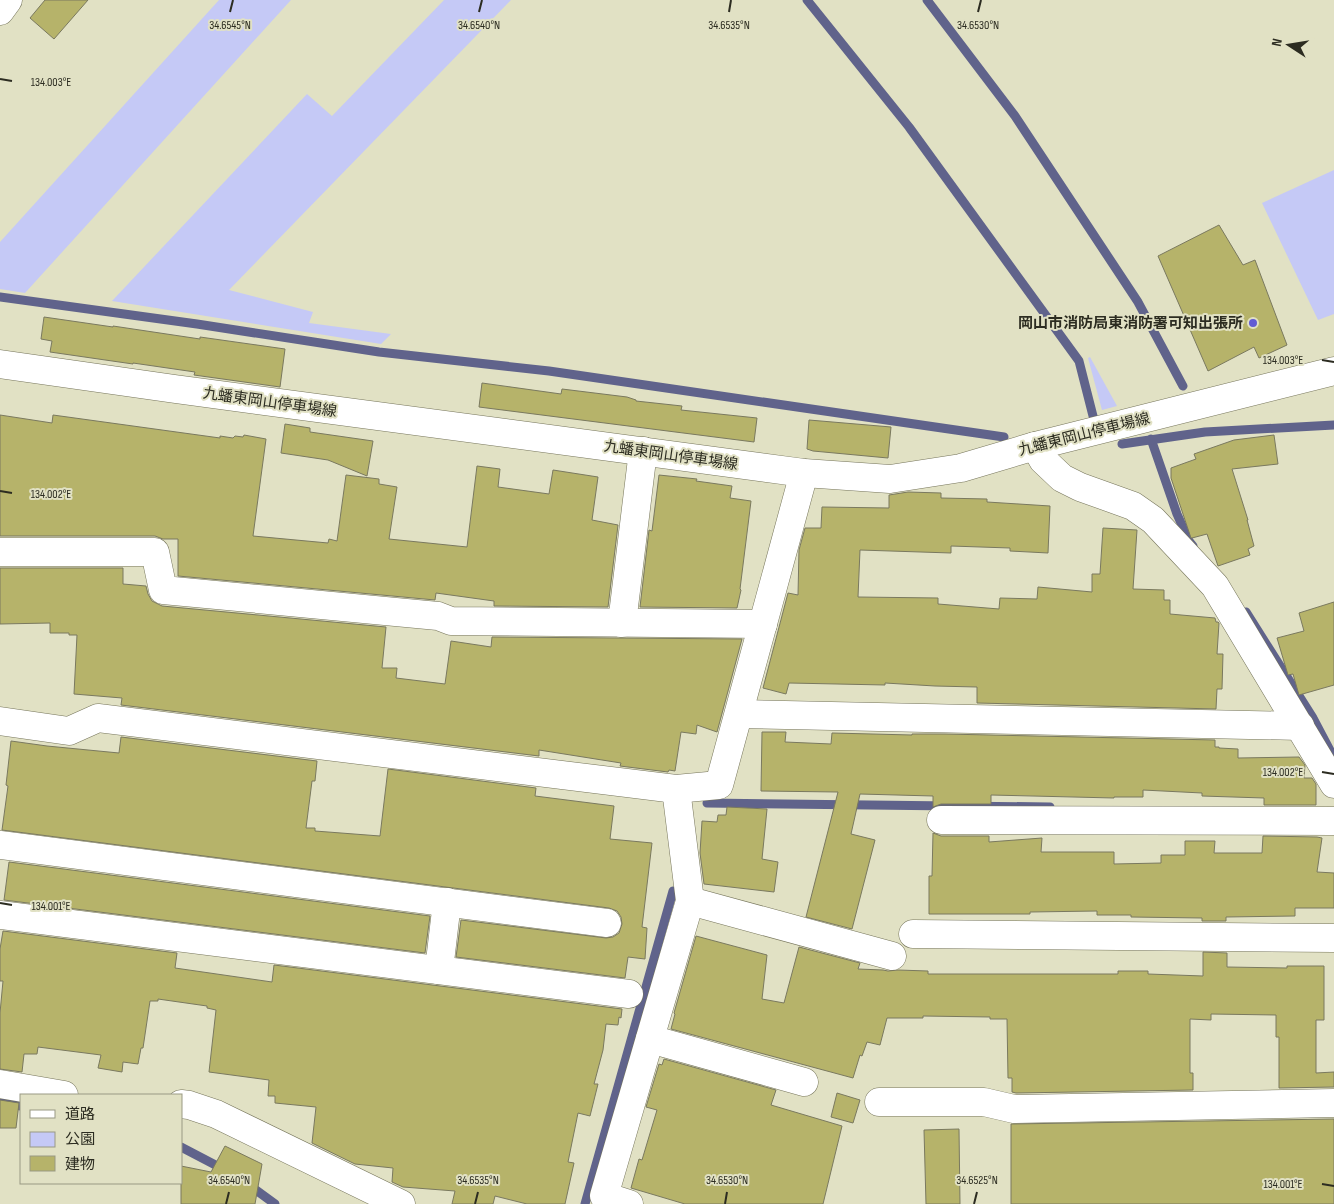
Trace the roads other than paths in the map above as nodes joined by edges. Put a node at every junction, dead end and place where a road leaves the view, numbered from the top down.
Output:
1 (8, 0) edge
2 (0, 11) edge
3 (0, 364) edge
4 (1334, 371) edge
5 (1034, 446) junction
6 (643, 451) junction
7 (804, 473) junction
8 (0, 552) edge
9 (622, 623) junction
10 (755, 624) junction
11 (739, 714) junction
12 (0, 721) edge
13 (1300, 726) junction
14 (1334, 784) edge
15 (676, 789) junction
16 (941, 820) dead end
17 (1334, 821) edge
18 (0, 845) edge
19 (690, 901) junction
20 (447, 902) junction
21 (0, 915) edge
22 (606, 923) dead end
23 (913, 934) dead end
24 (1334, 938) edge
25 (892, 956) dead end
26 (439, 970) junction
27 (629, 994) dead end
28 (650, 1039) junction
29 (804, 1082) dead end
30 (0, 1084) edge
31 (58, 1094) edge
32 (879, 1102) dead end
33 (1334, 1103) edge
34 (182, 1104) edge
35 (401, 1204) edge
36 (629, 1204) edge

1 - 2 street
3 - 6 street, 九蟠東岡山停車場線
4 - 5 street, 九蟠東岡山停車場線
5 - 7 street, 九蟠東岡山停車場線
5 - 13 street
6 - 7 street, 九蟠東岡山停車場線
6 - 9 street
7 - 10 street
8 - 9 street
9 - 10 street
10 - 11 street
11 - 13 street
11 - 15 street
12 - 15 street
13 - 14 street
15 - 19 street
16 - 17 street
18 - 20 street
19 - 25 street
19 - 28 street
20 - 22 street
20 - 26 street
21 - 26 street
23 - 24 street
26 - 27 street
28 - 29 street
28 - 36 street
30 - 31 street
32 - 33 street
34 - 35 street

